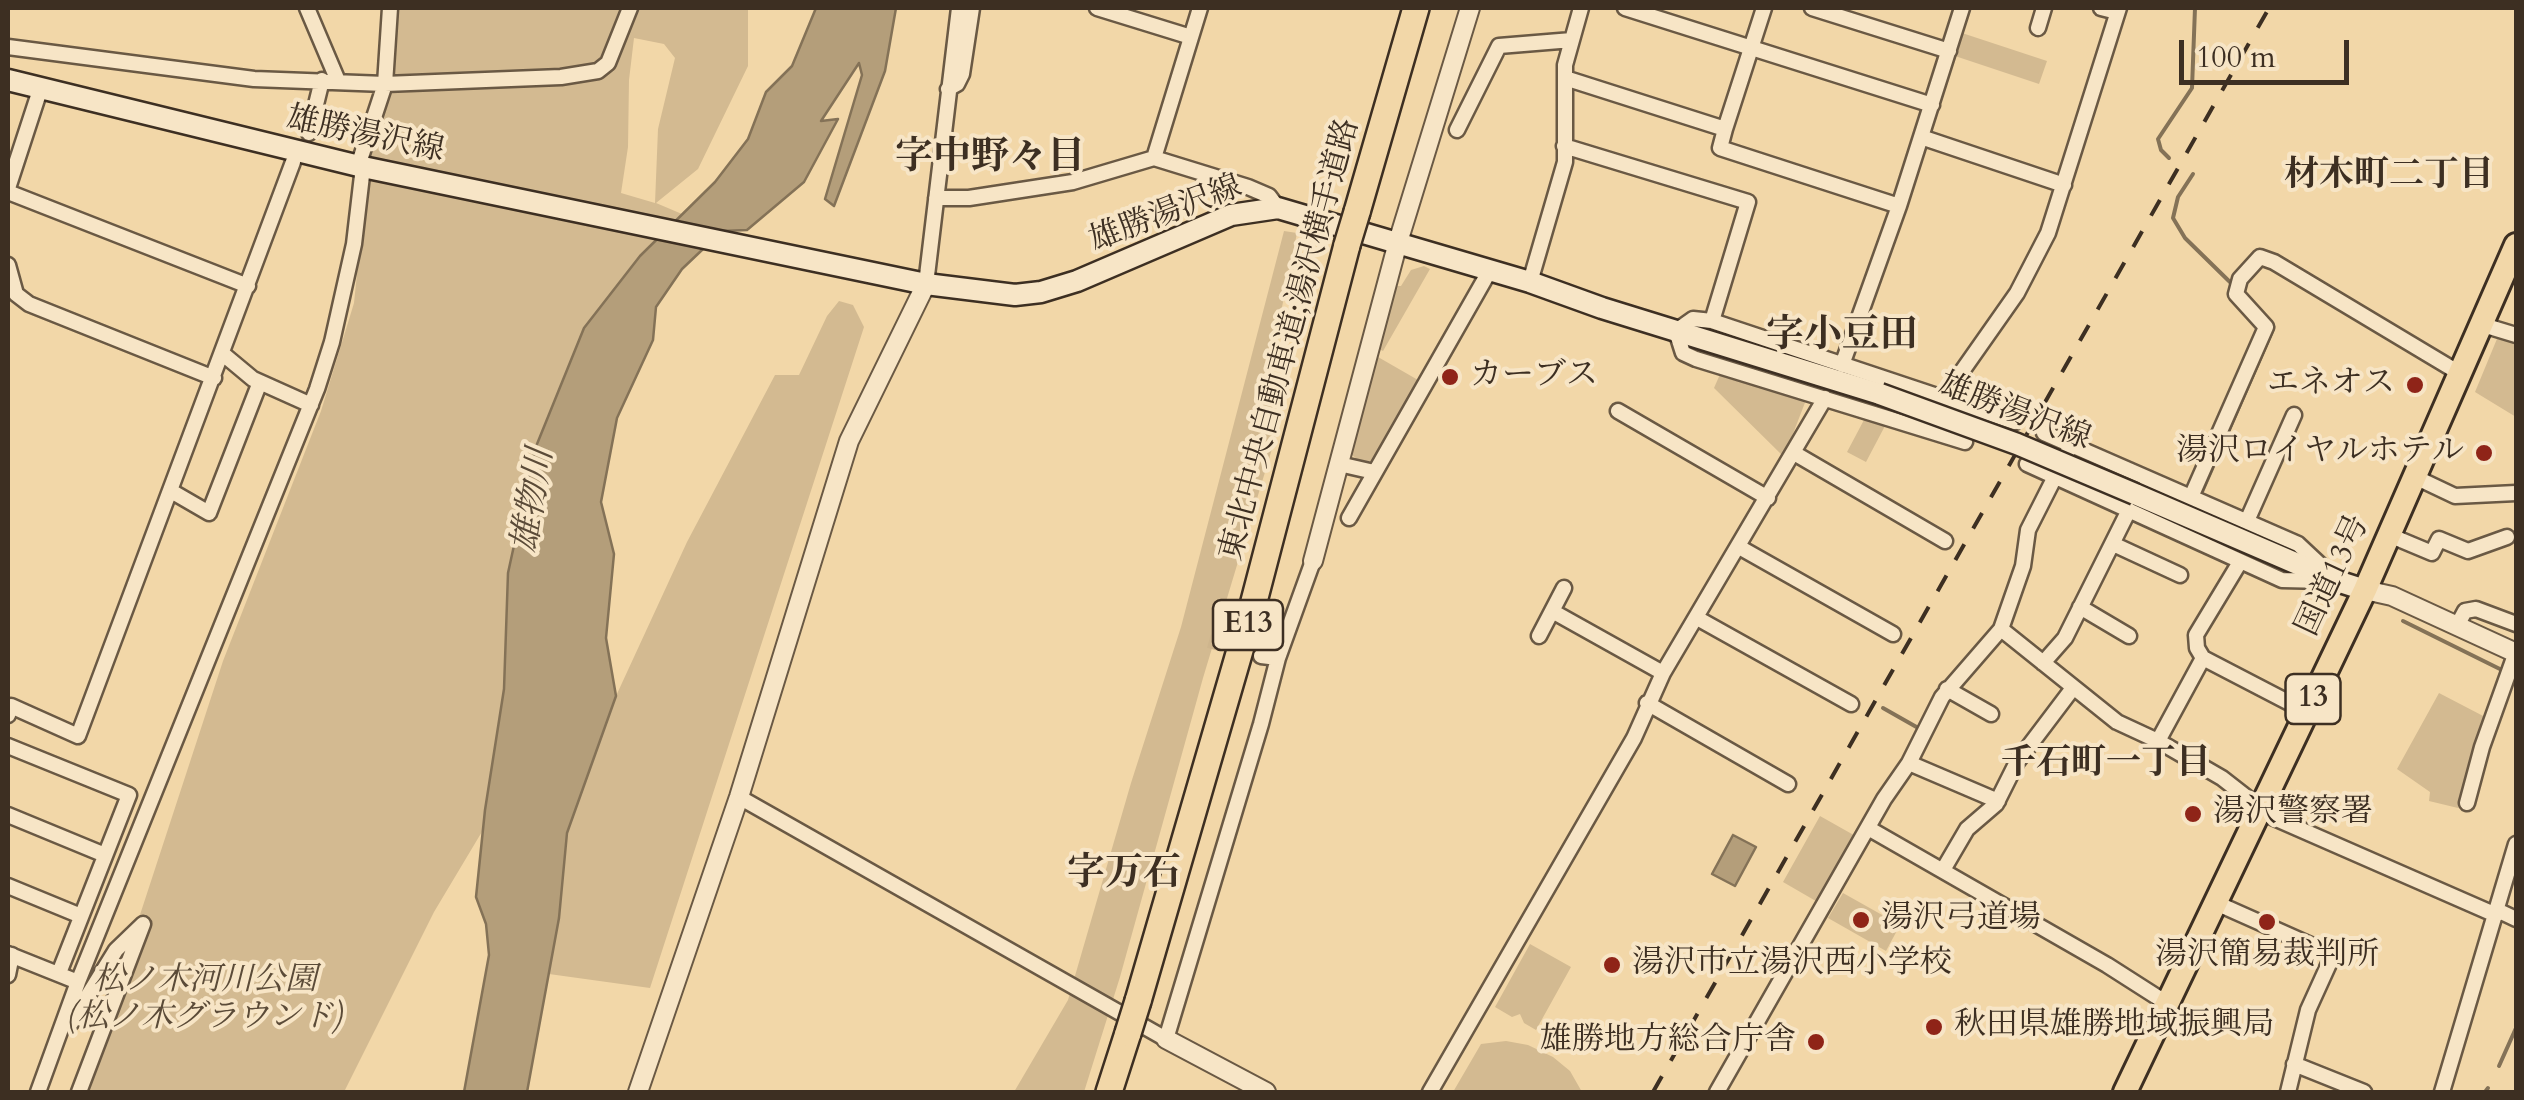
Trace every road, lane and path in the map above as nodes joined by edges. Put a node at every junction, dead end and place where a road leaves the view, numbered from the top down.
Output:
1 (306, 8) edge
2 (390, 8) edge
3 (630, 8) edge
4 (959, 8) edge
5 (972, 8) edge
6 (1097, 8) edge
7 (1200, 8) edge
8 (1416, 8) edge
9 (1470, 8) edge
10 (1581, 8) edge
11 (1625, 8) edge
12 (1764, 8) edge
13 (1812, 8) edge
14 (1962, 8) edge
15 (2044, 8) edge
16 (2100, 8) edge
17 (2118, 10) edge
18 (2038, 28) dead end
19 (1191, 37) junction
20 (1572, 40) junction
21 (8, 47) edge
22 (1752, 47) junction
23 (1948, 52) junction
24 (1565, 78) junction
25 (8, 80) edge
26 (322, 80) junction
27 (338, 81) junction
28 (385, 84) junction
29 (40, 90) junction
30 (948, 90) junction
31 (1932, 105) junction
32 (1458, 130) dead end
33 (1725, 130) junction
34 (309, 133) dead end
35 (1920, 137) junction
36 (1564, 146) junction
37 (1154, 158) junction
38 (292, 162) dead end
39 (361, 167) junction
40 (2064, 185) junction
41 (8, 190) edge
42 (936, 198) junction
43 (1899, 206) junction
44 (1278, 208) junction
45 (1398, 242) junction
46 (2516, 245) edge
47 (8, 265) edge
48 (1490, 270) junction
49 (1530, 282) junction
50 (926, 284) junction
51 (248, 286) junction
52 (1712, 321) junction
53 (2483, 325) junction
54 (1676, 331) junction
55 (2516, 334) edge
56 (222, 354) junction
57 (1842, 364) junction
58 (2461, 374) junction
59 (214, 378) junction
60 (260, 382) junction
61 (1825, 398) junction
62 (1943, 398) junction
63 (311, 404) junction
64 (1618, 412) dead end
65 (2294, 415) dead end
66 (2015, 422) dead end
67 (1924, 428) junction
68 (2044, 433) dead end
69 (1965, 442) dead end
70 (2072, 443) junction
71 (1794, 452) junction
72 (1338, 464) junction
73 (2027, 464) dead end
74 (1374, 472) junction
75 (2056, 476) junction
76 (2415, 477) junction
77 (171, 491) junction
78 (2516, 492) edge
79 (2191, 497) junction
80 (1768, 498) junction
81 (2129, 510) junction
82 (1349, 518) dead end
83 (2248, 532) junction
84 (2390, 534) junction
85 (2507, 537) dead end
86 (1945, 541) dead end
87 (2113, 544) junction
88 (1739, 548) junction
89 (1313, 561) joint
90 (2240, 562) junction
91 (2180, 575) dead end
92 (2337, 581) junction
93 (1564, 588) dead end
94 (2365, 590) junction
95 (2080, 606) junction
96 (1552, 611) junction
97 (1697, 618) junction
98 (2516, 624) edge
99 (2456, 626) junction
100 (2001, 629) junction
101 (1893, 634) dead end
102 (1539, 636) dead end
103 (2129, 636) dead end
104 (2516, 652) edge
105 (1261, 656) tunnel mouth
106 (1278, 658) junction
107 (2203, 658) junction
108 (2043, 663) junction
109 (1664, 673) junction
110 (2073, 688) junction
111 (1947, 689) junction
112 (1647, 702) junction
113 (1850, 704) dead end
114 (2307, 712) junction
115 (1992, 714) dead end
116 (8, 715) edge
117 (2158, 741) junction
118 (8, 746) edge
119 (1910, 762) junction
120 (1788, 784) dead end
121 (740, 798) junction
122 (1998, 801) junction
123 (2467, 803) dead end
124 (2261, 808) junction
125 (8, 815) edge
126 (1868, 828) junction
127 (2516, 844) edge
128 (105, 856) junction
129 (1943, 870) junction
130 (8, 886) edge
131 (2216, 903) junction
132 (2496, 913) junction
133 (81, 916) junction
134 (2516, 918) edge
135 (10, 955) edge
136 (59, 974) junction
137 (8, 975) edge
138 (78, 982) junction
139 (2168, 1004) junction
140 (62, 1034) junction
141 (1166, 1039) junction
142 (2294, 1064) junction
143 (38, 1092) edge
144 (79, 1092) edge
145 (638, 1092) edge
146 (1110, 1092) edge
147 (1266, 1092) edge
148 (1430, 1092) edge
149 (1717, 1092) edge
150 (2124, 1092) edge
151 (2288, 1092) edge
152 (2364, 1092) edge
153 (2442, 1092) edge

1 - 27 street
2 - 28 street
3 - 28 street
4 - 30 street
5 - 30 street
6 - 19 street
7 - 19 street
8 - 146 highway, 東北中央自動車道;湯沢横手道路 / E13, bridge
9 - 45 street
10 - 20 street
11 - 22 street
12 - 22 street
13 - 23 street
14 - 23 street
15 - 18 street
16 - 17 street
17 - 40 street
19 - 37 street
20 - 24 street
20 - 32 street
21 - 26 street
22 - 31 street
22 - 33 street
23 - 31 street
24 - 33 street
24 - 36 street
25 - 29 main road, 雄勝湯沢線
26 - 27 street
26 - 34 street
27 - 28 street
28 - 39 street
29 - 39 main road, 雄勝湯沢線
29 - 41 street
30 - 42 street
31 - 35 street
33 - 43 street
35 - 40 street
35 - 43 street
36 - 49 street
36 - 52 street
37 - 42 street
37 - 44 street
38 - 51 street
39 - 50 main road, 雄勝湯沢線
39 - 63 street
40 - 62 street
41 - 51 street
42 - 50 street
43 - 57 street
44 - 45 main road, 雄勝湯沢線
44 - 50 main road, 雄勝湯沢線
45 - 48 main road, 雄勝湯沢線
45 - 72 street
46 - 53 highway, 国道13号 / 13
47 - 59 street
48 - 49 main road, 雄勝湯沢線
48 - 74 street
49 - 54 main road, 雄勝湯沢線
50 - 121 street
51 - 56 street
52 - 54 street
52 - 57 street
53 - 55 street
53 - 58 highway, 国道13号 / 13
54 - 61 street
54 - 83 main road, 雄勝湯沢線, bridge
56 - 59 street
56 - 60 street
57 - 62 street
58 - 76 highway, 国道13号 / 13
58 - 79 street
59 - 77 street
60 - 63 street
60 - 77 street
61 - 67 street
61 - 71 street
62 - 66 street
62 - 67 street
63 - 138 street
64 - 80 street
65 - 83 street
67 - 69 street
68 - 70 street
70 - 75 street
70 - 79 street
71 - 80 street
71 - 86 street
72 - 74 street
72 - 89 street
73 - 75 street
74 - 82 street
75 - 81 street
75 - 100 street
76 - 78 street
76 - 84 highway, 国道13号 / 13
77 - 116 street
79 - 83 street
80 - 88 street
81 - 87 street
81 - 90 street
83 - 92 main road, 雄勝湯沢線
84 - 85 street
84 - 94 highway, 国道13号 / 13
87 - 91 street
87 - 95 street
88 - 97 street
88 - 101 street
89 - 106 street
90 - 92 street
90 - 107 street
92 - 94 main road, 雄勝湯沢線
93 - 96 street
94 - 99 street
94 - 114 highway, 国道13号 / 13
95 - 103 street
95 - 108 street
96 - 102 street
96 - 109 street
97 - 109 street
97 - 113 street
98 - 99 street
99 - 104 street
100 - 108 street
100 - 111 street
104 - 123 street
105 - 106 street
106 - 141 street
107 - 114 street
107 - 117 street
108 - 110 street
109 - 112 street
110 - 117 street
110 - 122 street
111 - 115 street
111 - 119 street
112 - 120 street
112 - 148 street
114 - 124 highway, 国道13号 / 13
117 - 124 street
118 - 128 street
119 - 122 street
119 - 126 street
121 - 141 street
121 - 145 street
122 - 129 street
124 - 131 highway, 国道13号 / 13
124 - 132 street
125 - 128 street
126 - 129 street
126 - 149 street
127 - 132 street
128 - 133 street
129 - 139 street
130 - 133 street
131 - 139 highway, 国道13号 / 13
131 - 142 street
132 - 134 street
132 - 153 street
133 - 136 street
135 - 136 street
135 - 137 street
136 - 138 street
138 - 140 street
139 - 150 highway, 国道13号 / 13
140 - 143 street
140 - 144 street
141 - 147 street
142 - 151 street
142 - 152 street

